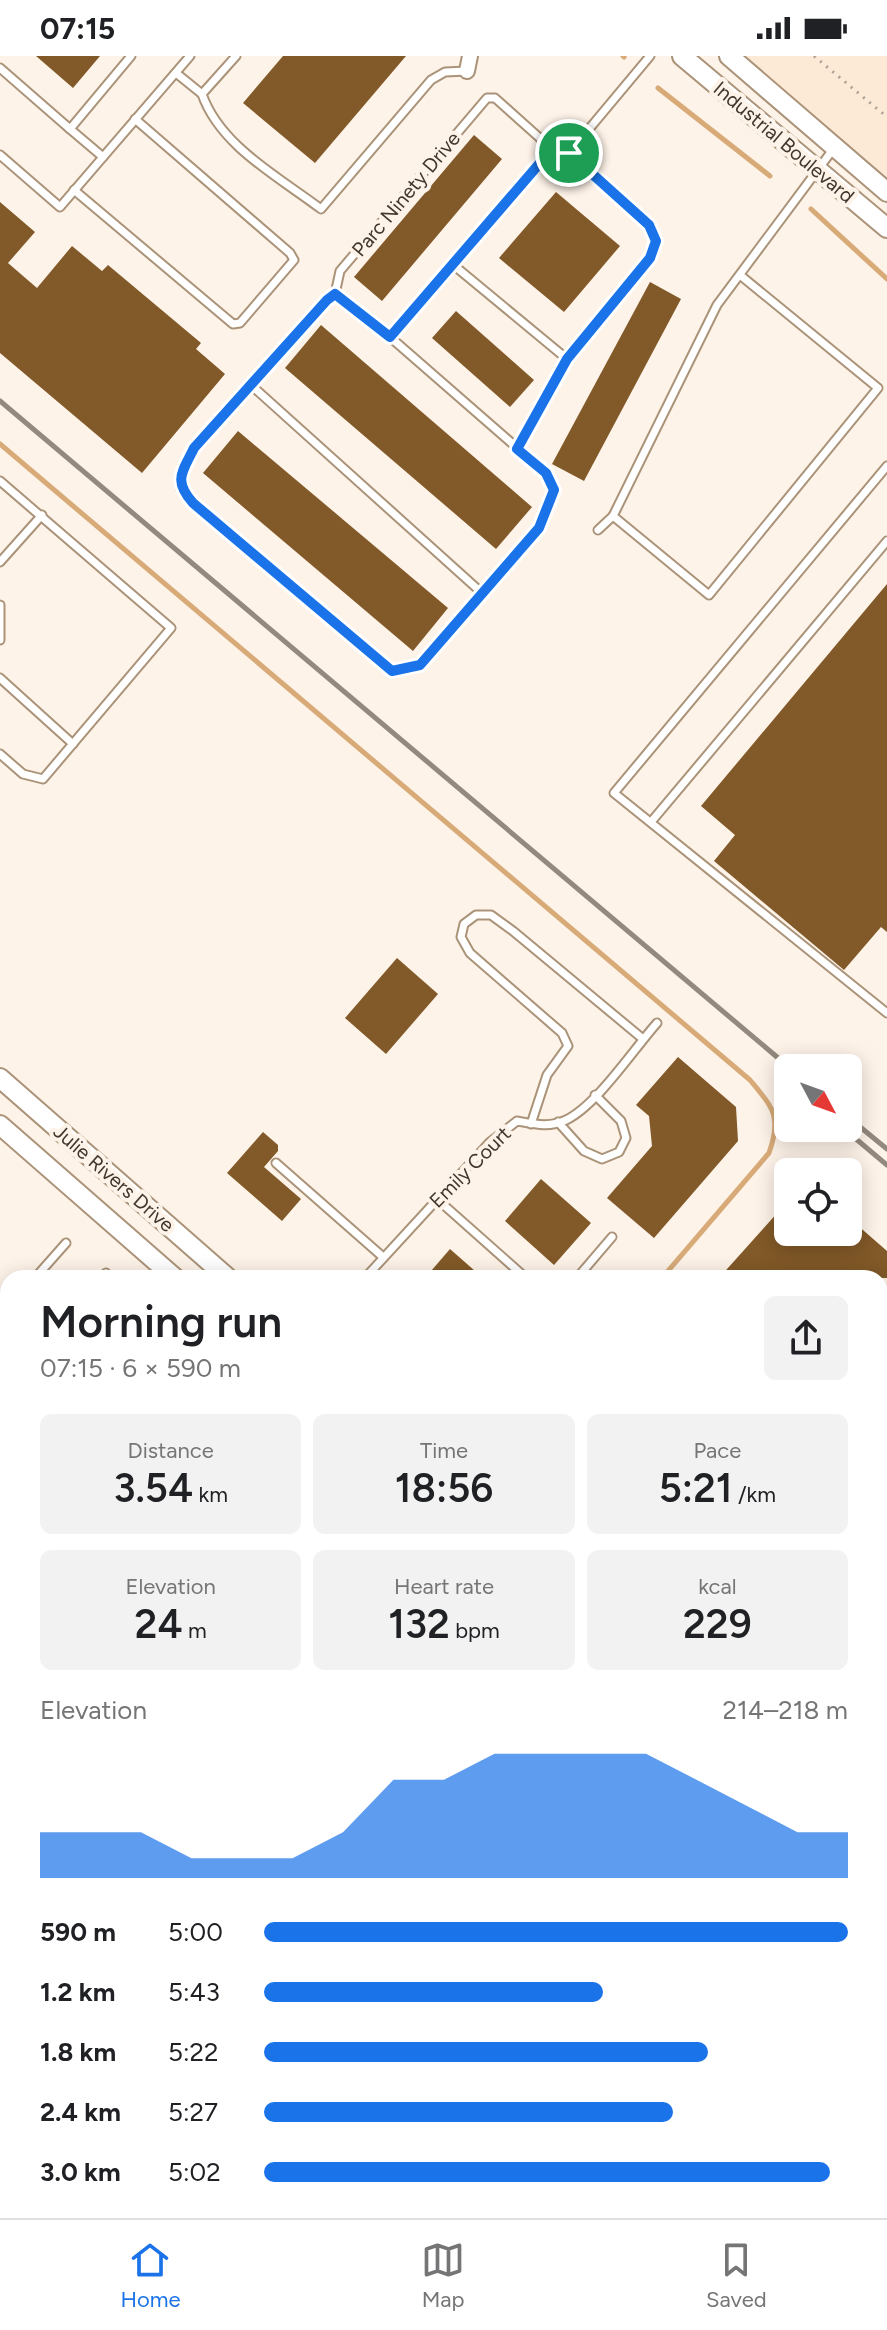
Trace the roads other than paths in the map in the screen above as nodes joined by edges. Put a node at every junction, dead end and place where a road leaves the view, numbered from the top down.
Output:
1 (131, 56) edge
2 (190, 56) edge
3 (236, 56) edge
4 (470, 56) edge
5 (650, 56) edge
6 (682, 56) edge
7 (729, 56) edge
8 (0, 68) edge
9 (467, 71) joint
10 (176, 73) junction
11 (202, 94) junction
12 (135, 119) junction
13 (70, 129) junction
14 (834, 148) junction
15 (552, 149) junction
16 (569, 153) junction
17 (0, 155) edge
18 (103, 157) junction
19 (817, 170) junction
20 (74, 190) junction
21 (887, 192) edge
22 (887, 228) edge
23 (451, 263) junction
24 (740, 275) junction
25 (335, 294) junction
26 (390, 337) junction
27 (567, 359) junction
28 (251, 385) junction
29 (517, 449) junction
30 (887, 466) edge
31 (0, 481) edge
32 (42, 515) junction
33 (613, 516) junction
34 (598, 530) dead end
35 (887, 541) edge
36 (0, 562) edge
37 (482, 593) junction
38 (0, 605) edge
39 (0, 640) edge
40 (0, 678) edge
41 (73, 744) junction
42 (0, 754) edge
43 (651, 822) junction
44 (887, 1013) edge
45 (657, 1023) dead end
46 (643, 1039) junction
47 (0, 1078) edge
48 (595, 1095) junction
49 (558, 1122) junction
50 (531, 1124) junction
51 (0, 1125) edge
52 (76, 1144) junction
53 (276, 1163) dead end
54 (54, 1172) junction
55 (437, 1199) junction
56 (612, 1237) dead end
57 (66, 1243) dead end
58 (383, 1257) junction
59 (42, 1270) edge
60 (166, 1270) edge
61 (219, 1270) edge
62 (372, 1270) edge
63 (517, 1270) edge
64 (584, 1270) edge

1 - 13 lane
2 - 10 lane
3 - 11 lane
4 - 9 street
5 - 16 lane
6 - 19 street, Industrial Boulevard
7 - 14 street, Industrial Boulevard
8 - 13 lane
9 - 11 lane
10 - 11 lane
10 - 12 lane
12 - 18 lane
12 - 20 lane
13 - 18 lane
14 - 19 lane
14 - 21 street, Industrial Boulevard
15 - 16 lane
15 - 23 lane
15 - 25 lane, Parc Ninety Drive
16 - 27 lane
17 - 20 lane
18 - 20 lane
19 - 22 street, Industrial Boulevard
19 - 24 lane
23 - 26 lane
23 - 27 lane
24 - 33 lane
24 - 33 lane
25 - 26 lane
25 - 28 lane, Parc Ninety Drive
26 - 29 lane
27 - 29 lane
28 - 37 lane
28 - 37 lane, Parc Ninety Drive
29 - 37 lane
30 - 43 lane
31 - 32 lane
32 - 36 lane
32 - 41 lane
33 - 34 lane
35 - 43 lane
38 - 39 lane
40 - 41 lane
41 - 42 lane
43 - 44 lane
45 - 46 lane
46 - 48 lane
46 - 50 lane
47 - 52 street, Julie Rivers Drive
48 - 49 lane
48 - 49 lane
49 - 50 lane, Emily Court
50 - 55 lane, Emily Court
51 - 54 street, Julie Rivers Drive
52 - 54 street
52 - 61 street, Julie Rivers Drive
53 - 58 lane
54 - 60 street, Julie Rivers Drive
55 - 58 lane, Emily Court
55 - 63 lane
56 - 64 lane
57 - 59 lane
58 - 62 lane, Emily Court

